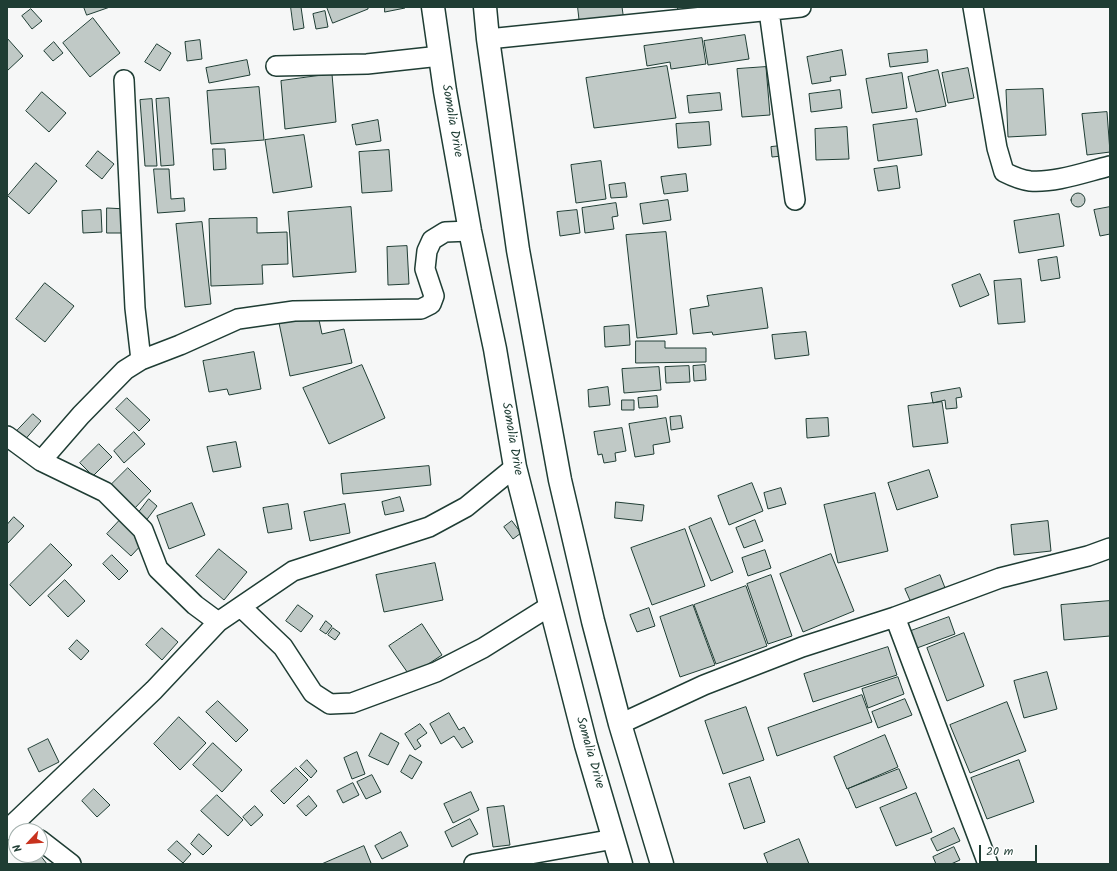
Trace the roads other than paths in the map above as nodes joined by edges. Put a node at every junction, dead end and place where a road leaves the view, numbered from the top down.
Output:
1 (433, 7) edge
2 (485, 7) edge
3 (801, 7) edge
4 (973, 7) edge
5 (769, 11) junction
6 (488, 39) junction
7 (440, 56) junction
8 (276, 66) dead end
9 (124, 80) dead end
10 (1110, 166) edge
11 (795, 200) dead end
12 (470, 231) junction
13 (141, 360) junction
14 (7, 436) edge
15 (41, 461) junction
16 (515, 466) junction
17 (1110, 548) edge
18 (550, 606) junction
19 (241, 608) junction
20 (895, 617) junction
21 (218, 622) junction
22 (620, 724) junction
23 (22, 823) edge
24 (614, 839) junction
25 (48, 846) edge
26 (71, 864) edge
27 (474, 864) edge
28 (620, 864) edge
29 (662, 864) edge
30 (988, 864) edge

1 - 7 main road, Somalia Drive
2 - 6 main road
3 - 5 street
4 - 10 street
5 - 6 street
5 - 11 street
6 - 22 main road
7 - 8 street
7 - 12 main road, Somalia Drive
9 - 13 street
12 - 13 street
12 - 16 main road, Somalia Drive
13 - 15 street
14 - 15 street
15 - 21 street
16 - 18 main road, Somalia Drive
16 - 19 street
17 - 20 street
18 - 19 street
18 - 24 main road, Somalia Drive
19 - 21 street
20 - 22 street
20 - 30 street
21 - 23 street
22 - 29 main road
24 - 27 street
24 - 28 main road, Somalia Drive
25 - 26 street

